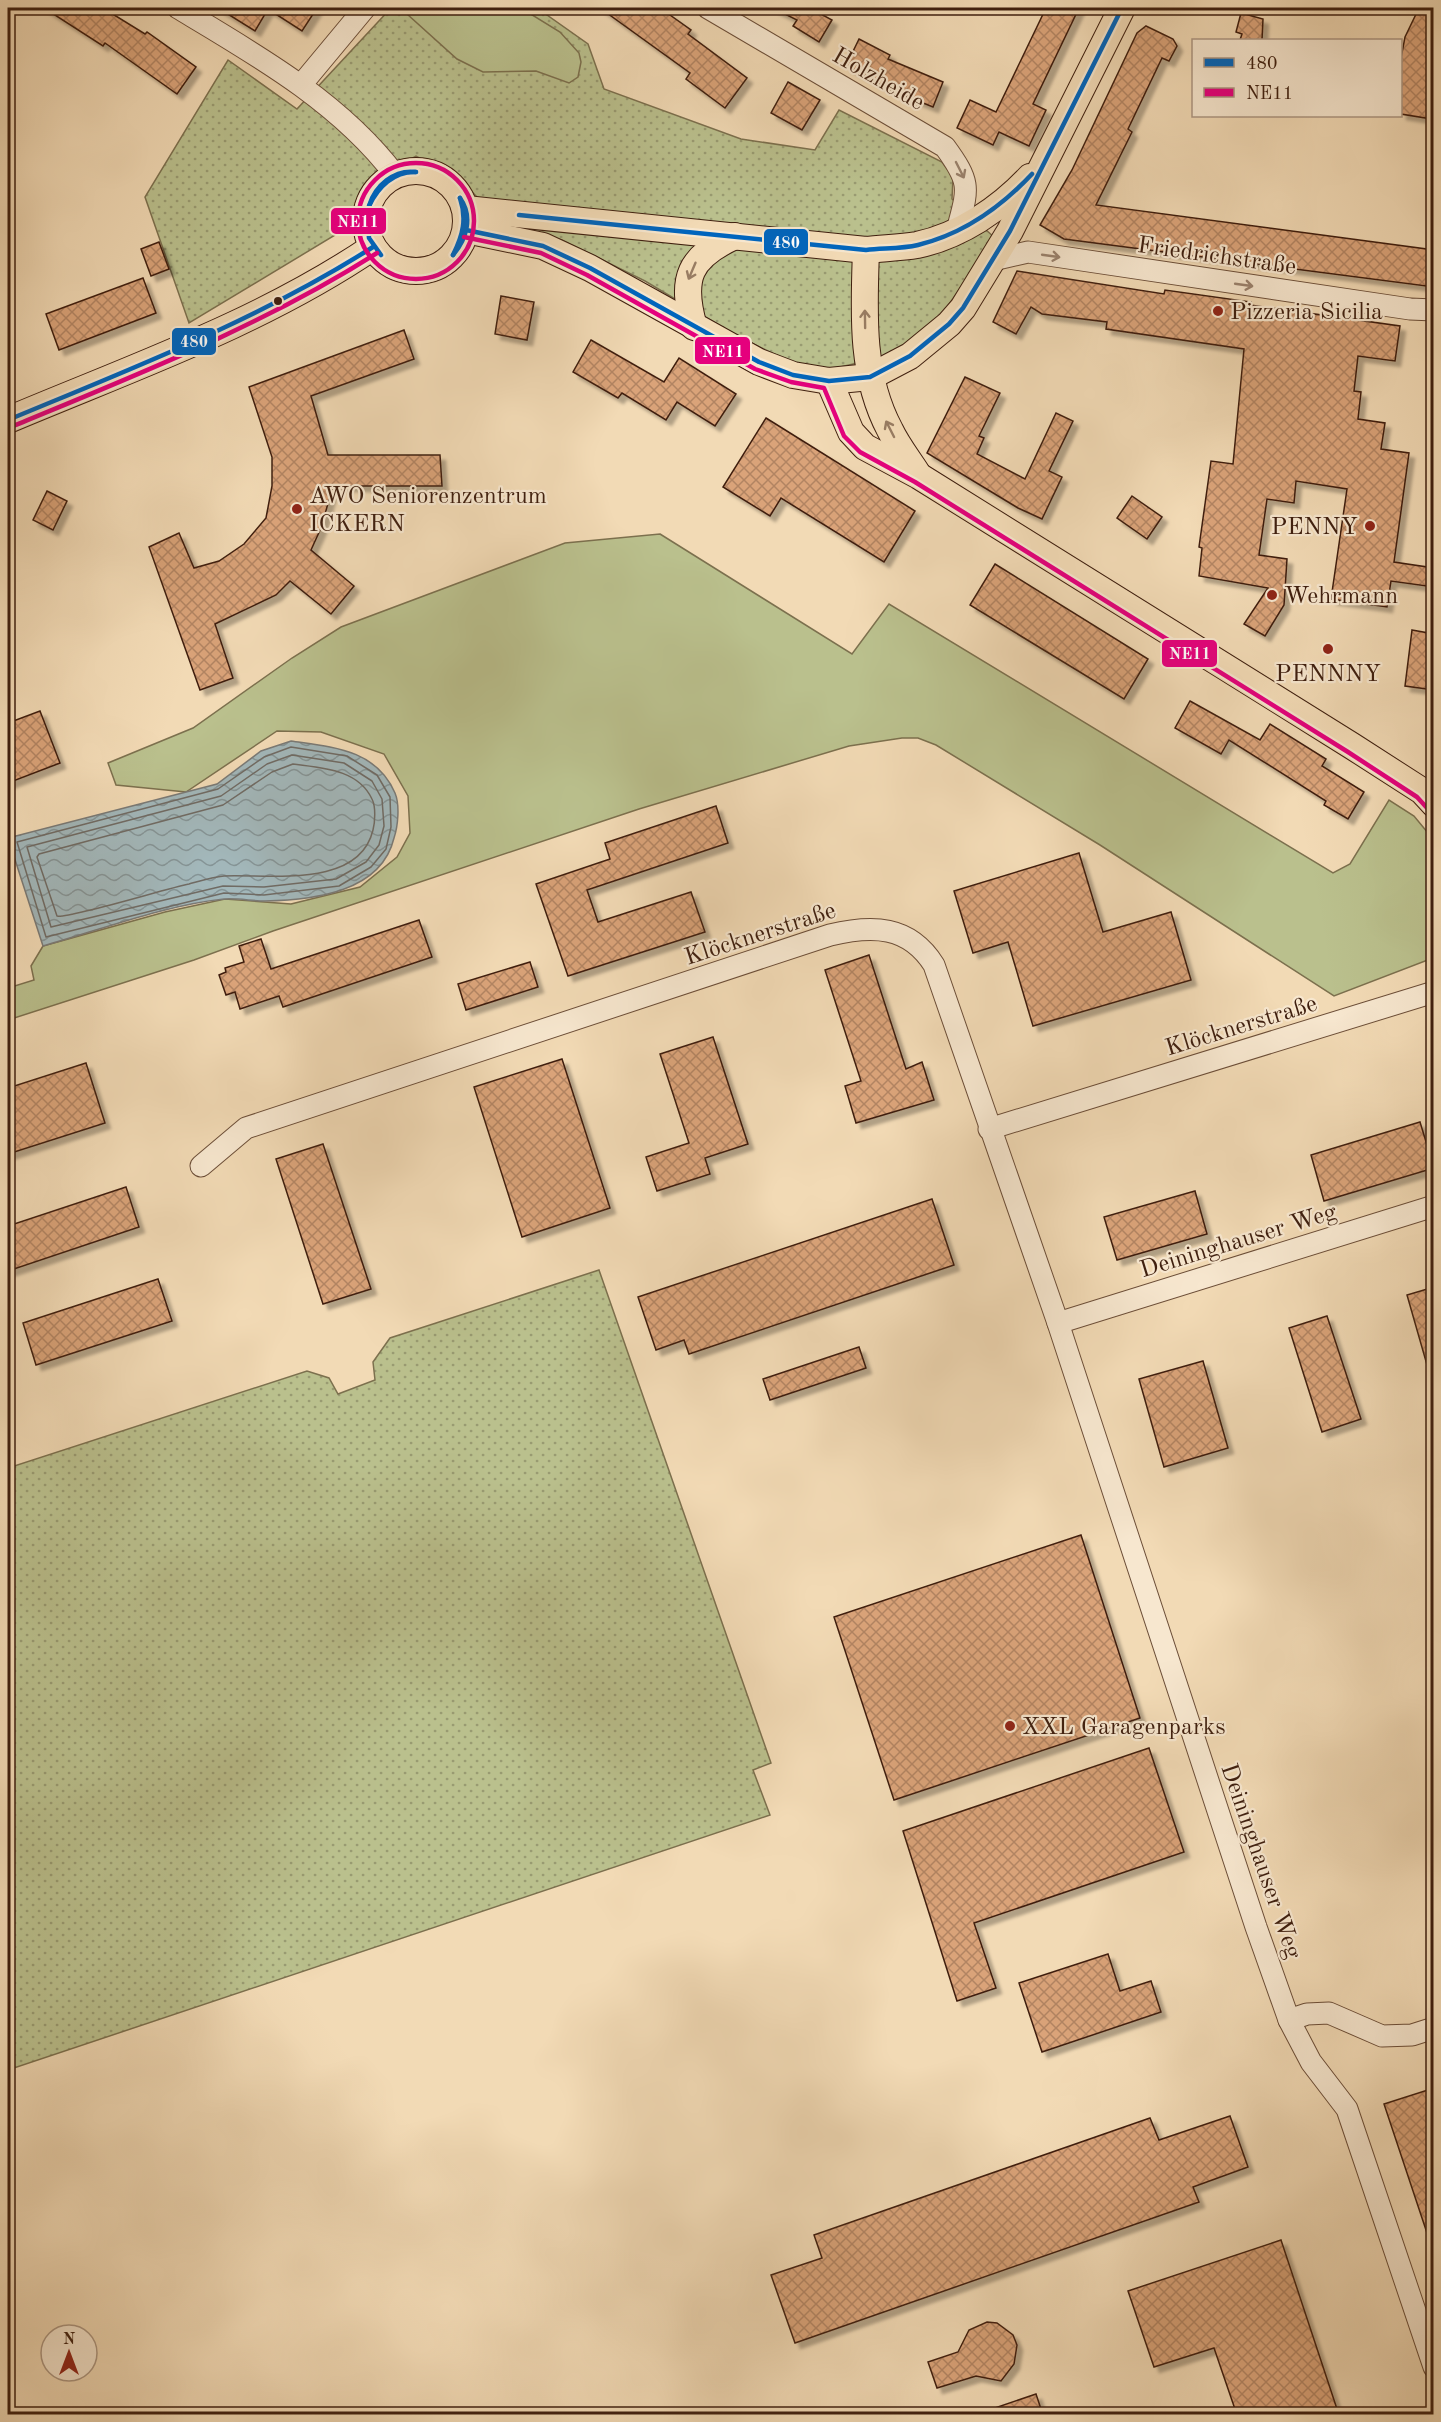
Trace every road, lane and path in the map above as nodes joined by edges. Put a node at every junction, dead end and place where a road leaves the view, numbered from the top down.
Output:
1 (178, 8) edge
2 (366, 8) edge
3 (708, 8) edge
4 (1122, 8) edge
5 (301, 85) junction
6 (1047, 159) junction
7 (395, 175) junction
8 (466, 219) junction
9 (957, 231) junction
10 (735, 236) junction
11 (373, 248) junction
12 (866, 250) junction
13 (993, 260) junction
14 (1434, 310) edge
15 (694, 327) junction
16 (870, 377) junction
17 (829, 381) junction
18 (8, 420) edge
19 (919, 476) junction
20 (1434, 804) edge
21 (1434, 992) edge
22 (989, 1130) junction
23 (201, 1166) dead end
24 (1434, 1206) edge
25 (1058, 1323) junction
26 (1289, 2020) junction
27 (1434, 2028) edge
28 (1434, 2367) edge

1 - 5 street
2 - 5 street
3 -> 9 street, Holzheide
4 - 6 main road
5 - 7 street
6 - 9 main road
6 - 13 main road
7 - 8 main road
7 - 11 main road
8 - 10 main road
8 - 11 main road
8 - 15 main road
9 - 12 main road
10 - 12 main road
10 -> 15 main road
11 - 18 main road
16 -> 12 main road
13 -> 14 street, Friedrichstraße
13 - 16 main road
15 - 17 main road
16 - 17 main road
19 -> 16 main road
17 - 19 main road
19 - 20 main road
21 - 22 street, Klöcknerstraße
22 - 23 street, Klöcknerstraße
22 - 25 street, Deininghauser Weg
24 - 25 street, Deininghauser Weg
25 - 26 street, Deininghauser Weg
26 - 27 street
26 - 28 street, Deininghauser Weg

